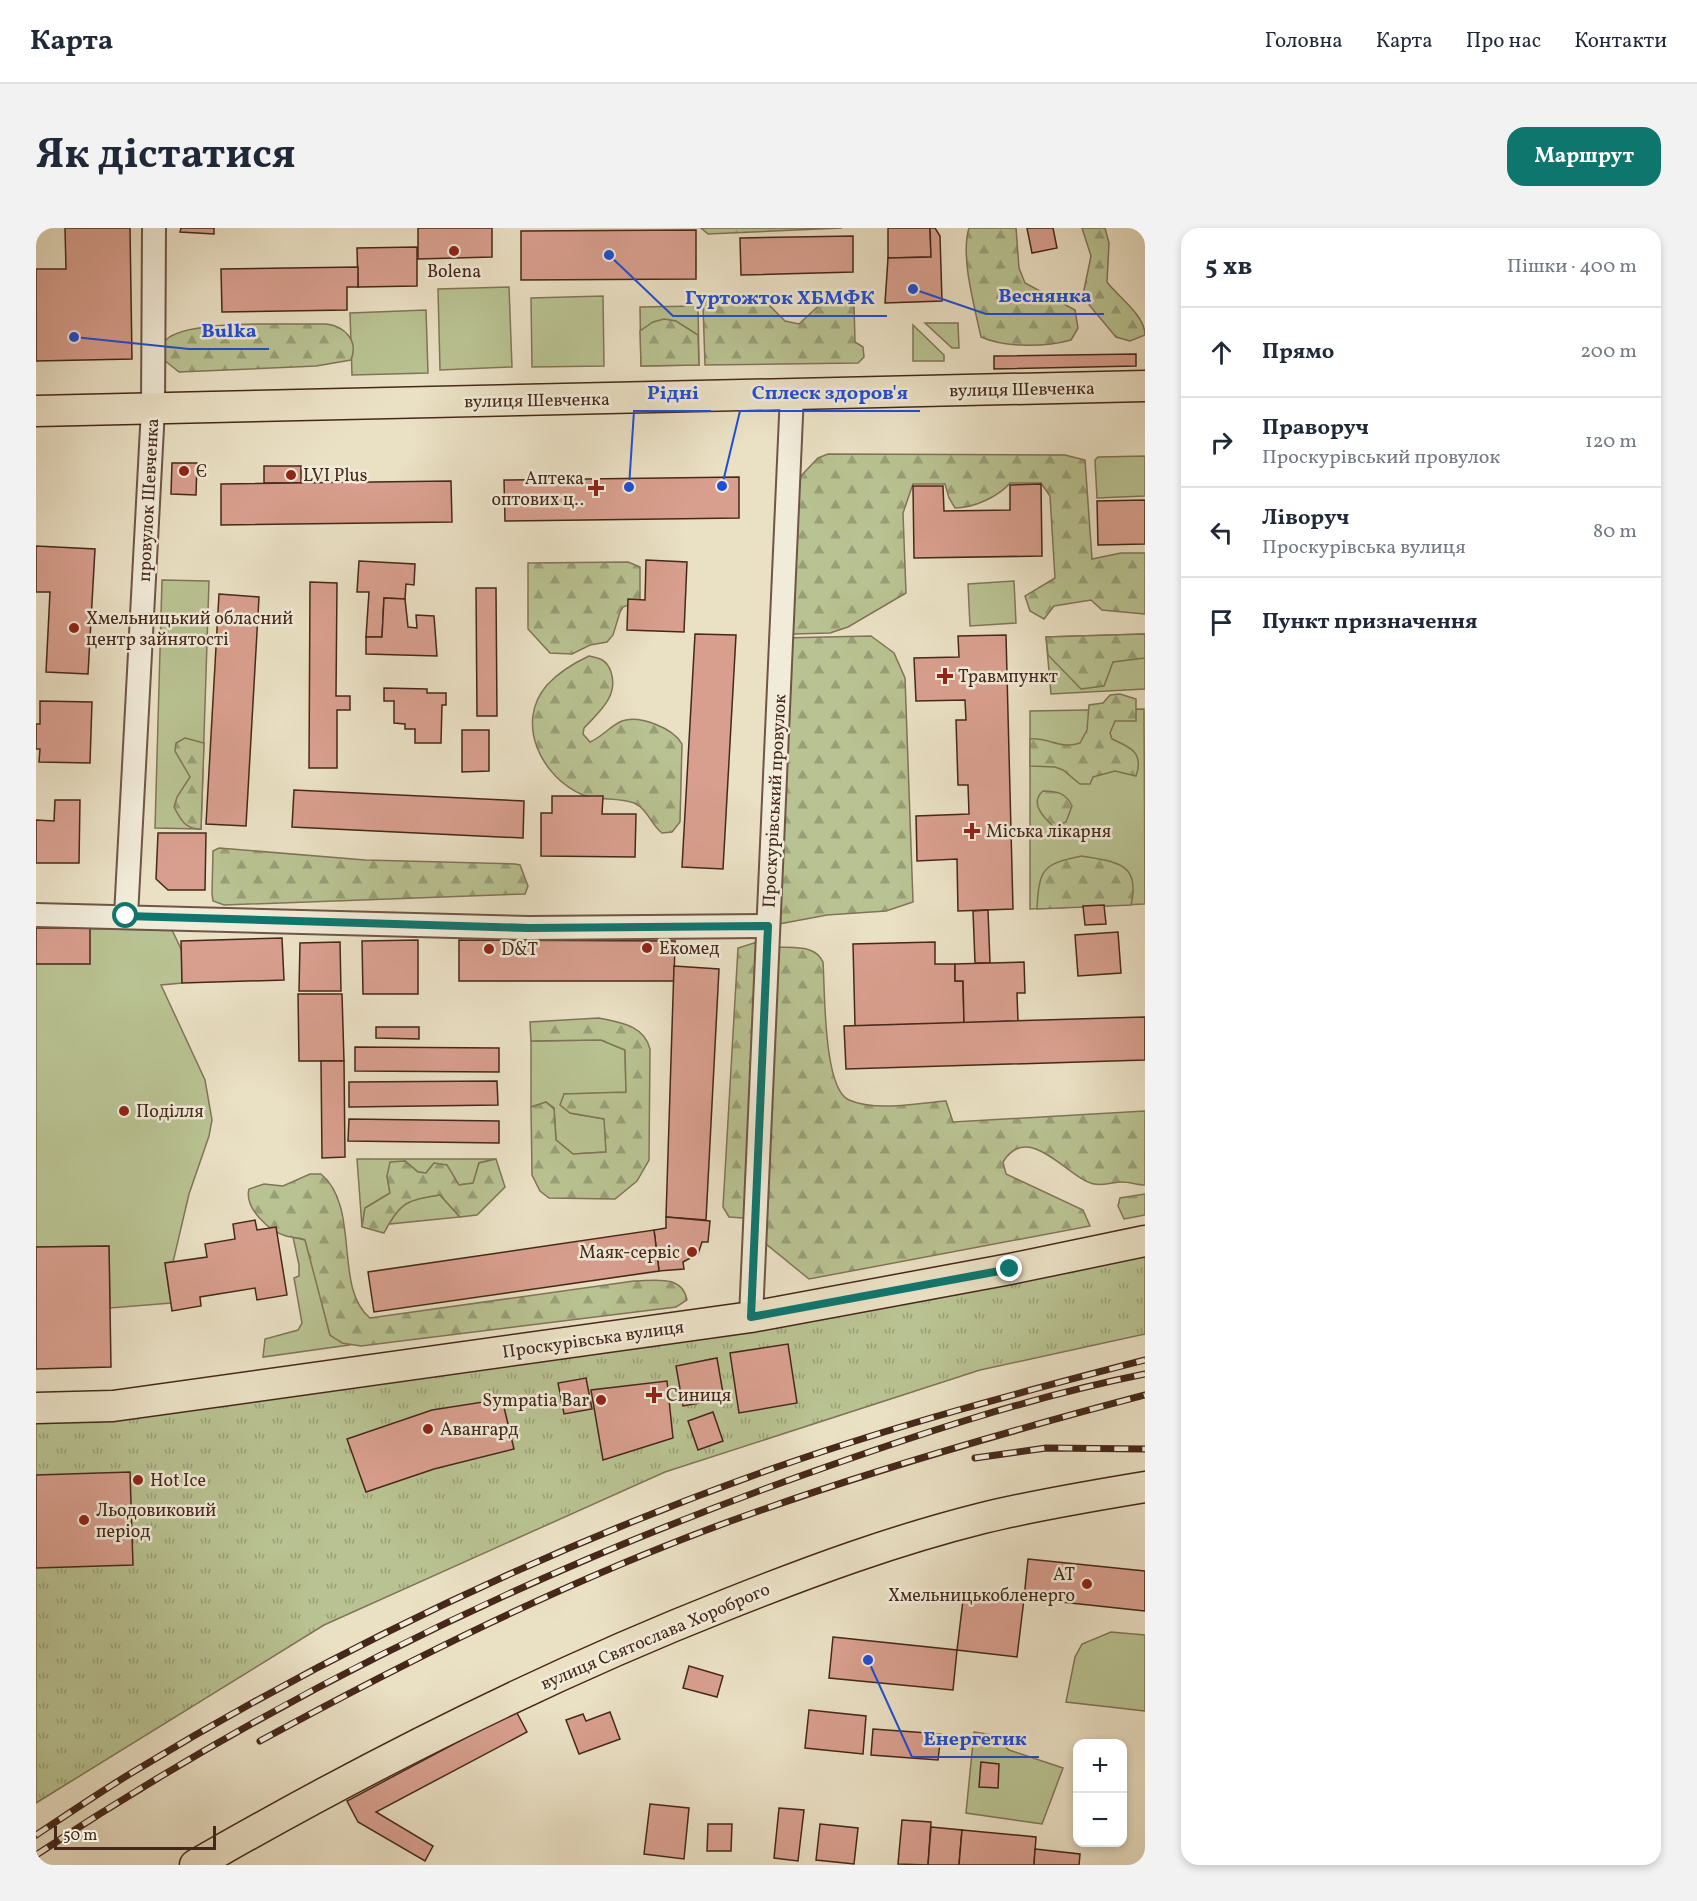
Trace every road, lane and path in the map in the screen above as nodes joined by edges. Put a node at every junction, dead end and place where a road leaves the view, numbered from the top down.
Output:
1 (154, 228) edge
2 (1145, 386) edge
3 (792, 394) junction
4 (153, 409) junction
5 (36, 411) edge
6 (36, 915) edge
7 (126, 916) junction
8 (768, 926) junction
9 (1145, 1241) edge
10 (751, 1317) junction
11 (36, 1408) edge
12 (1145, 1487) edge
13 (195, 1865) edge

1 - 4 street, провулок Шевченка
2 - 3 main road, вулиця Шевченка
3 - 4 main road, вулиця Шевченка
3 - 8 street, Проскурівський провулок
4 - 5 main road, вулиця Шевченка
4 - 7 street, провулок Шевченка
6 - 7 street
7 - 8 street
8 - 10 street, Проскурівський провулок
9 - 10 main road, Проскурівська вулиця
10 - 11 main road, Проскурівська вулиця
12 - 13 main road, вулиця Святослава Хороброго

